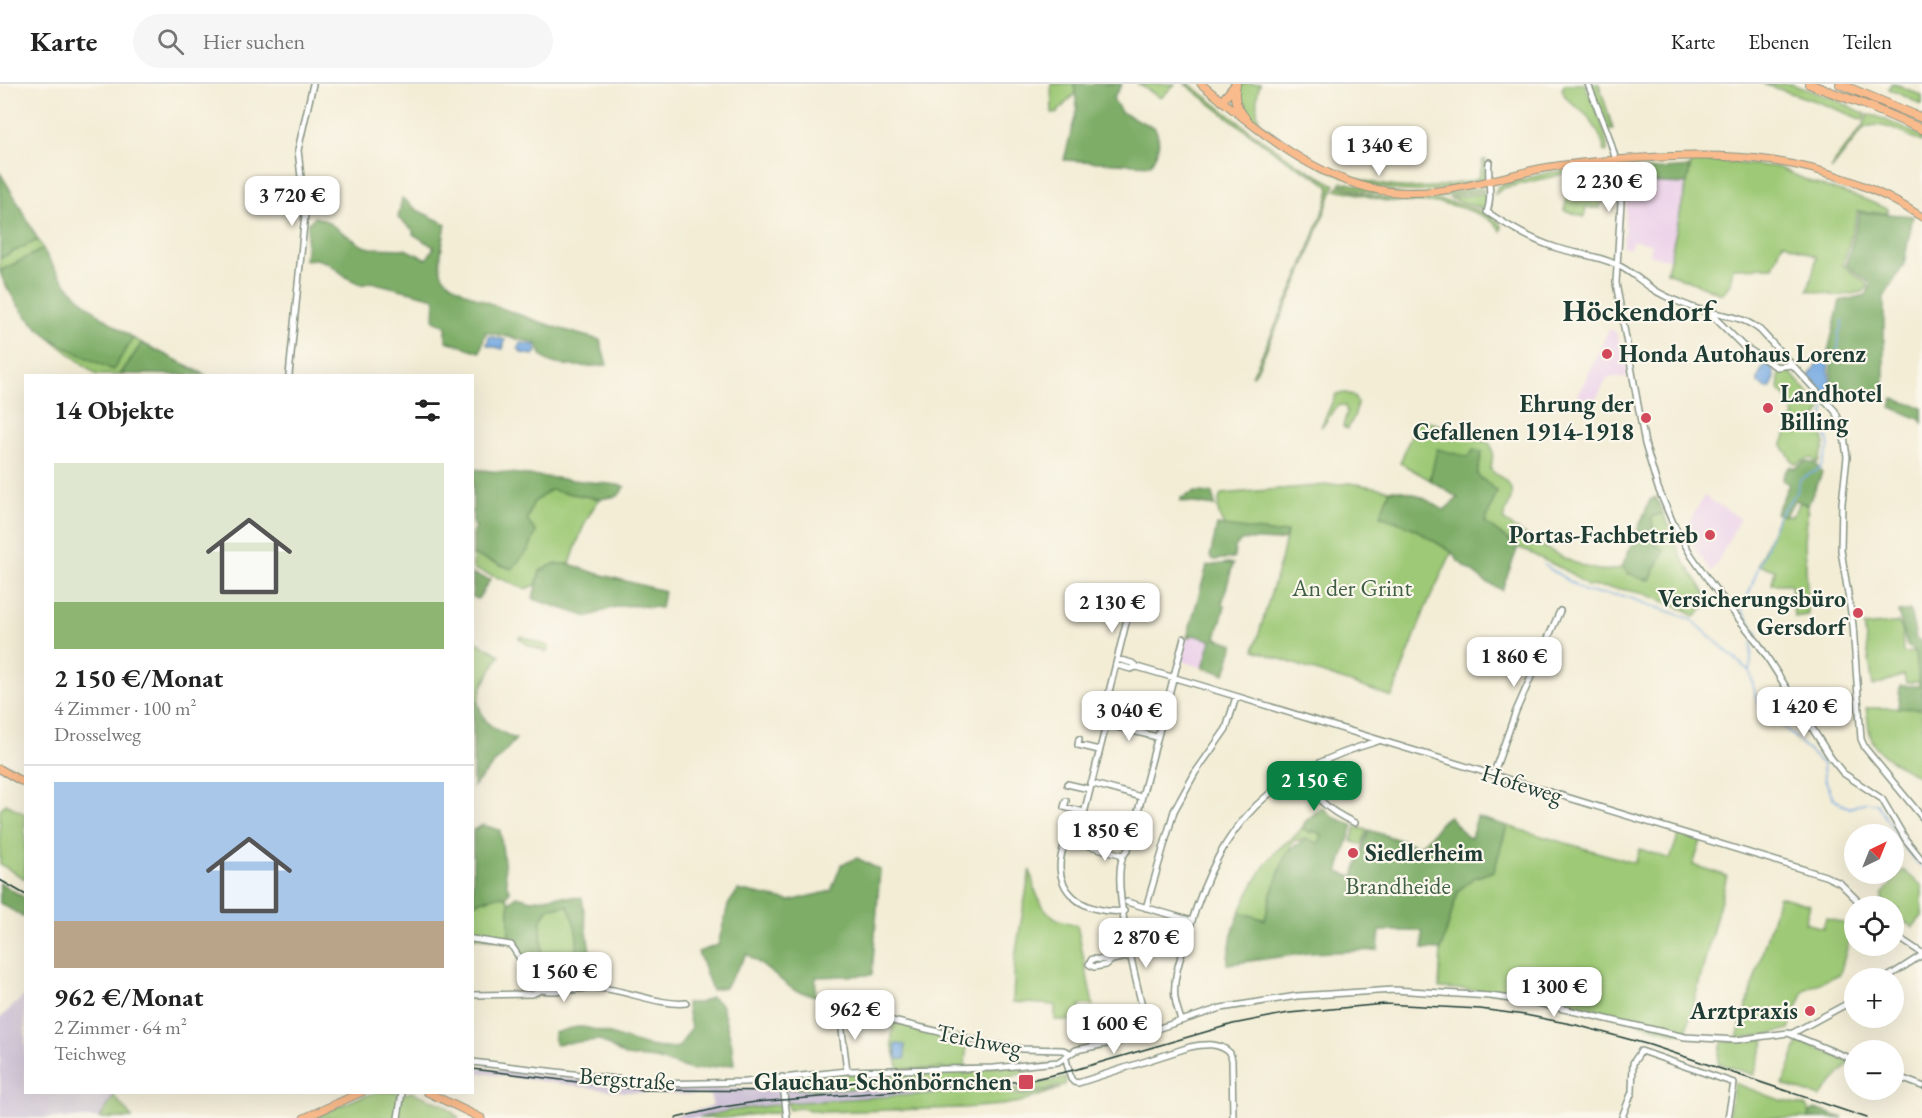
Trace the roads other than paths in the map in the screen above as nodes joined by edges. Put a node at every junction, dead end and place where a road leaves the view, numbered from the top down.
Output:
1 (313, 84) edge
2 (1201, 84) edge
3 (1236, 84) edge
4 (1588, 84) edge
5 (1809, 84) edge
6 (1840, 84) edge
7 (1222, 101) junction
8 (1245, 118) junction
9 (1922, 118) edge
10 (1922, 129) edge
11 (1616, 160) junction
12 (1488, 162) dead end
13 (1489, 182) junction
14 (1922, 217) edge
15 (1617, 265) junction
16 (1710, 313) junction
17 (1791, 365) junction
18 (289, 374) edge
19 (1560, 611) dead end
20 (1128, 615) dead end
21 (1184, 638) dead end
22 (1116, 662) junction
23 (1172, 678) junction
24 (1236, 697) junction
25 (1105, 724) junction
26 (1157, 737) junction
27 (1079, 739) dead end
28 (1381, 740) junction
29 (1099, 750) junction
30 (0, 769) edge
31 (1302, 770) junction
32 (1493, 775) junction
33 (24, 783) edge
34 (1067, 784) dead end
35 (1090, 786) junction
36 (1141, 797) junction
37 (1066, 801) dead end
38 (1084, 812) junction
39 (1922, 817) edge
40 (1355, 823) dead end
41 (1077, 842) junction
42 (1123, 855) junction
43 (1922, 860) edge
44 (1853, 896) edge
45 (1127, 902) dead end
46 (1146, 908) junction
47 (1124, 911) junction
48 (1192, 921) junction
49 (474, 939) edge
50 (1904, 942) edge
51 (1922, 954) edge
52 (1131, 956) junction
53 (1112, 960) dead end
54 (1901, 968) edge
55 (541, 990) junction
56 (474, 994) edge
57 (683, 1003) dead end
58 (1844, 1005) edge
59 (1181, 1020) junction
60 (1148, 1031) junction
61 (1791, 1034) junction
62 (1042, 1050) junction
63 (1068, 1056) junction
64 (1844, 1056) edge
65 (474, 1062) edge
66 (1042, 1063) junction
67 (847, 1071) junction
68 (782, 1077) junction
69 (1904, 1079) edge
70 (1922, 1086) edge
71 (358, 1094) edge
72 (402, 1094) edge
73 (431, 1094) edge
74 (304, 1118) edge
75 (398, 1118) edge
76 (481, 1118) edge
77 (787, 1118) edge
78 (1233, 1118) edge
79 (1624, 1118) edge
80 (1728, 1118) edge

1 - 18 street
2 - 7 main road
3 - 7 highway
3 - 8 highway
4 - 11 street
5 - 10 highway
6 - 9 highway
7 - 8 main road
8 - 13 main road
11 - 13 main road
11 - 14 main road
11 - 15 street
12 - 13 street
13 - 15 street
15 - 16 street
15 - 43 street
16 - 17 street
16 - 17 street
17 - 39 street
19 - 32 street
20 - 22 street
21 - 23 street
22 - 23 street, Hofeweg
22 - 25 street
23 - 24 street, Hofeweg
23 - 26 street
24 - 28 street, Hofeweg
24 - 46 street
25 - 26 street
25 - 29 street
26 - 36 street
27 - 29 street
28 - 31 street
28 - 32 street, Hofeweg
29 - 35 street
30 - 33 main road
31 - 40 street
31 - 48 street
32 - 44 street, Hofeweg
34 - 35 street
35 - 36 street
35 - 38 street
36 - 42 street
37 - 38 street
38 - 41 street
41 - 42 street
41 - 47 street
42 - 47 street
45 - 46 street
46 - 48 street
47 - 52 street
48 - 59 street
49 - 55 street
50 - 51 street
51 - 54 street
52 - 53 street
52 - 60 street
55 - 56 street
55 - 57 street
58 - 61 street
59 - 60 street, Bergstraße
59 - 61 street, Bergstraße
60 - 63 street, Bergstraße
61 - 64 street
62 - 63 street, Teichweg
62 - 66 street
62 - 67 street, Teichweg
63 - 66 street, Bergstraße
63 - 78 street
65 - 68 street, Bergstraße
66 - 67 street, Bergstraße
67 - 68 street, Bergstraße
68 - 77 street
69 - 70 street
71 - 74 main road
72 - 75 street
73 - 76 main road
79 - 80 street

